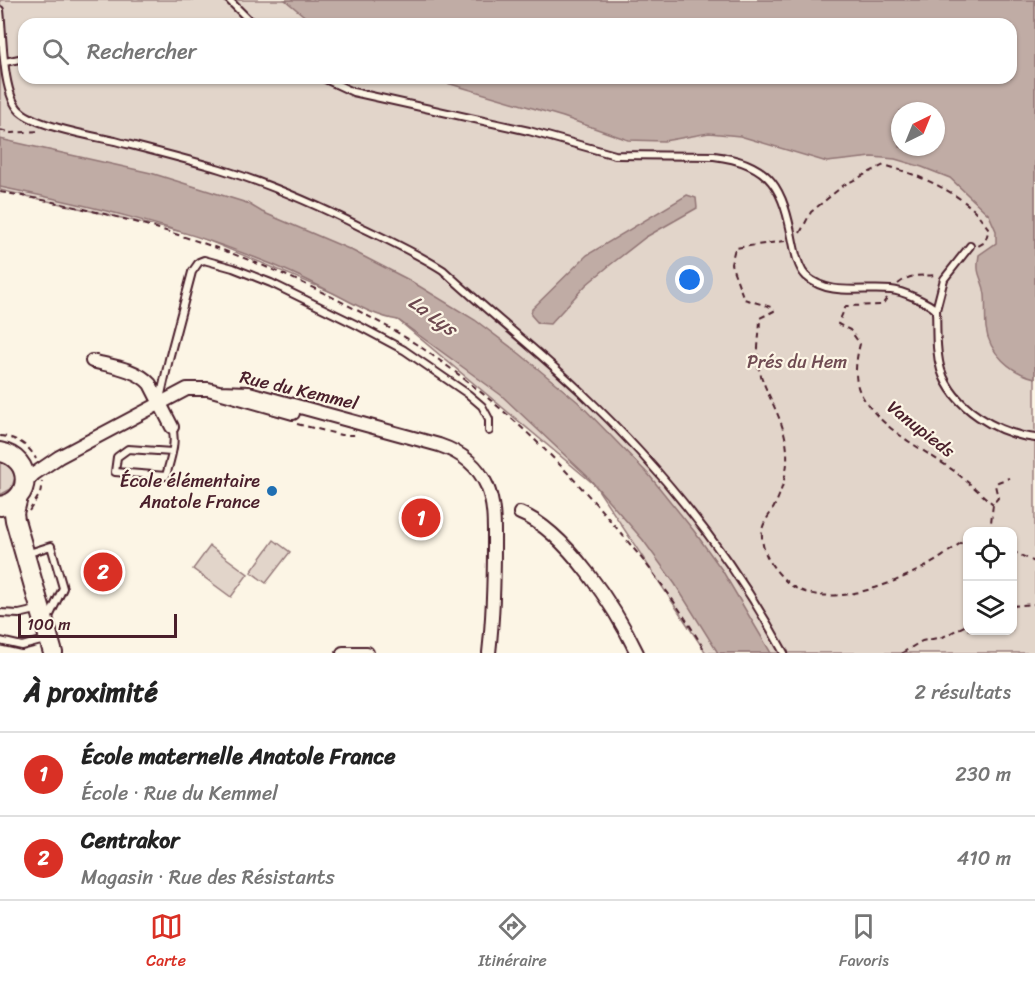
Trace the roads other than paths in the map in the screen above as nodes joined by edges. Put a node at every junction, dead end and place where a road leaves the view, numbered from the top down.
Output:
1 (229, 0) edge
2 (0, 10) edge
3 (246, 18) edge
4 (18, 59) edge
5 (5, 62) junction
6 (336, 84) edge
7 (970, 246) dead end
8 (936, 310) junction
9 (92, 361) dead end
10 (159, 402) junction
11 (172, 427) joint
12 (489, 431) dead end
13 (1035, 438) edge
14 (0, 452) edge
15 (172, 452) junction
16 (58, 457) junction
17 (18, 461) junction
18 (21, 490) junction
19 (0, 506) edge
20 (520, 513) dead end
21 (7, 517) edge
22 (24, 554) junction
23 (0, 613) edge
24 (43, 636) edge
25 (0, 641) edge
26 (343, 653) edge
27 (367, 653) edge
28 (489, 653) edge
29 (637, 653) edge
30 (784, 653) edge

1 - 3 lane
2 - 5 lane
4 - 5 lane
5 - 30 lane
6 - 8 lane
7 - 8 lane
8 - 13 lane
9 - 10 street
10 - 11 street
10 - 12 lane
10 - 16 street, Rue du Kemmel
10 - 28 street, Rue du Kemmel
11 - 15 lane
14 - 17 main road
15 - 15 lane
16 - 17 street, Rue du Kemmel
16 - 18 street, Rue du Kemmel
17 - 18 main road
18 - 19 main road
18 - 21 main road
20 - 29 street
21 - 22 main road
21 - 24 main road
22 - 24 main road
22 - 24 lane
23 - 24 lane
24 - 25 lane
26 - 27 street

